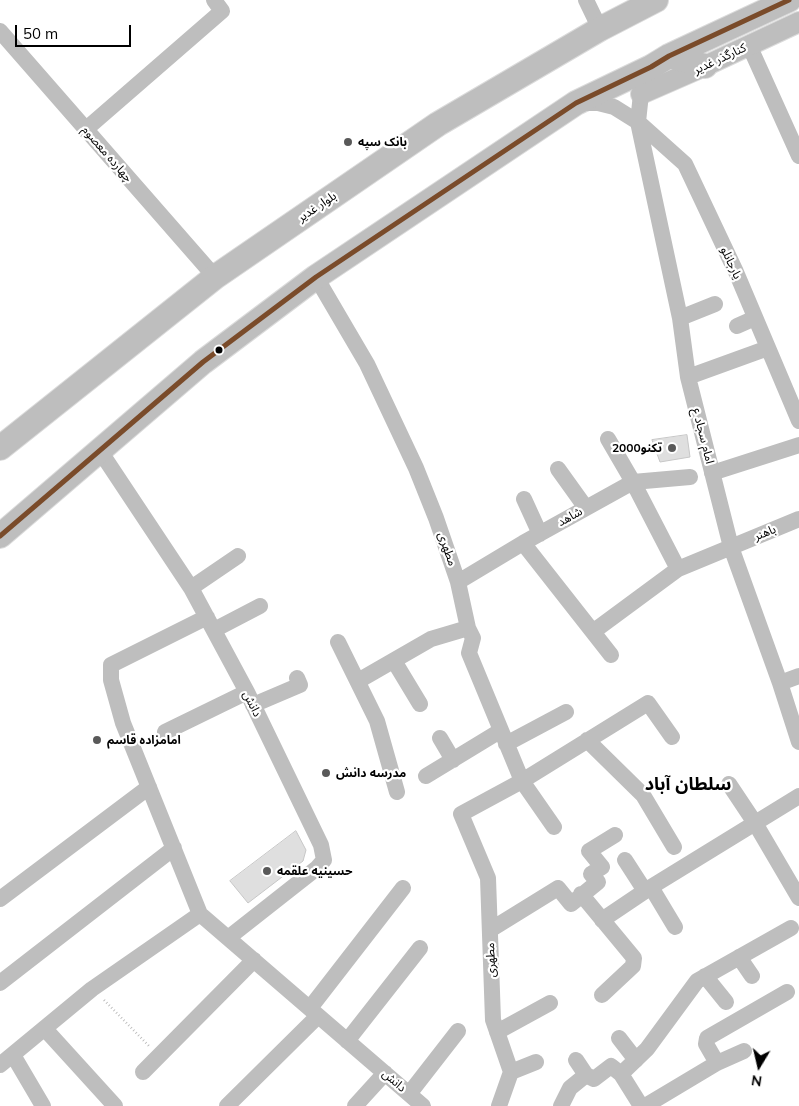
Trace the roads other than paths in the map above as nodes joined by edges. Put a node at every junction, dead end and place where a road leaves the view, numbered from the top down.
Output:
1 (214, 0) edge
2 (586, 0) edge
3 (789, 0) edge
4 (646, 3) edge
5 (799, 22) edge
6 (600, 29) junction
7 (0, 31) edge
8 (749, 45) junction
9 (660, 62) junction
10 (705, 66) junction
11 (641, 94) junction
12 (576, 103) junction
13 (638, 122) junction
14 (85, 130) junction
15 (799, 156) edge
16 (215, 277) junction
17 (316, 277) junction
18 (715, 304) dead end
19 (680, 318) junction
20 (756, 318) junction
21 (737, 326) dead end
22 (768, 348) junction
23 (688, 377) junction
24 (799, 420) edge
25 (608, 439) dead end
26 (799, 445) edge
27 (0, 448) edge
28 (100, 451) junction
29 (558, 470) dead end
30 (712, 473) junction
31 (690, 477) dead end
32 (633, 482) junction
33 (524, 499) dead end
34 (586, 508) junction
35 (799, 519) edge
36 (540, 534) junction
37 (0, 536) edge
38 (524, 543) junction
39 (730, 547) junction
40 (238, 556) dead end
41 (678, 569) junction
42 (458, 582) junction
43 (191, 588) junction
44 (260, 606) dead end
45 (211, 624) junction
46 (468, 628) junction
47 (594, 631) junction
48 (338, 642) dead end
49 (611, 655) dead end
50 (394, 661) junction
51 (799, 676) edge
52 (297, 678) dead end
53 (358, 681) junction
54 (780, 683) junction
55 (250, 699) junction
56 (420, 704) dead end
57 (566, 712) dead end
58 (165, 732) dead end
59 (672, 736) dead end
60 (440, 738) dead end
61 (503, 738) junction
62 (587, 740) junction
63 (799, 742) edge
64 (453, 760) junction
65 (426, 776) dead end
66 (522, 781) junction
67 (729, 784) dead end
68 (149, 787) junction
69 (397, 792) dead end
70 (799, 796) edge
71 (755, 824) junction
72 (554, 827) dead end
73 (615, 835) dead end
74 (674, 846) dead end
75 (174, 848) junction
76 (625, 860) dead end
77 (403, 888) dead end
78 (648, 889) junction
79 (581, 894) junction
80 (799, 898) edge
81 (0, 899) edge
82 (200, 914) junction
83 (602, 920) junction
84 (675, 926) dead end
85 (791, 928) dead end
86 (490, 930) junction
87 (228, 938) junction
88 (420, 948) dead end
89 (739, 957) junction
90 (254, 960) junction
91 (705, 976) junction
92 (752, 976) dead end
93 (0, 983) edge
94 (787, 992) dead end
95 (602, 995) dead end
96 (726, 1002) dead end
97 (550, 1003) dead end
98 (314, 1012) junction
99 (45, 1030) junction
100 (458, 1030) dead end
101 (497, 1032) junction
102 (619, 1038) dead end
103 (347, 1041) junction
104 (744, 1051) dead end
105 (13, 1055) junction
106 (576, 1060) dead end
107 (636, 1060) junction
108 (536, 1062) dead end
109 (717, 1064) junction
110 (0, 1065) edge
111 (143, 1072) dead end
112 (510, 1072) junction
113 (385, 1074) junction
114 (621, 1074) junction
115 (586, 1075) junction
116 (410, 1094) junction
117 (43, 1106) edge
118 (115, 1106) edge
119 (227, 1106) edge
120 (355, 1106) edge
121 (423, 1106) edge
122 (499, 1106) edge
123 (561, 1106) edge
124 (641, 1106) edge
125 (645, 1106) edge

1 - 14 street
2 - 6 street
3 - 9 highway
4 - 6 highway, بلوار غدیر
5 - 8 main road, کنارگذر غدیر
6 - 16 highway, بلوار غدیر
7 - 14 street, چهارده معصوم
8 - 10 main road, کنارگذر غدیر
8 - 15 street
9 - 10 highway
9 - 11 street, امام سجاد ع
9 - 12 highway
10 - 11 main road, کنارگذر غدیر
11 - 13 street, امام سجاد ع
12 - 13 street, یارجانلو
12 - 17 highway
13 - 19 street, امام سجاد ع
13 - 20 street, یارجانلو
14 - 16 street, چهارده معصوم
16 - 27 highway, بلوار غدیر
17 - 28 highway
17 - 42 street, مطهری
18 - 19 street
19 - 23 street, امام سجاد ع
20 - 21 street
20 - 22 street, یارجانلو
22 - 23 street
22 - 24 street, یارجانلو
23 - 30 street, امام سجاد ع
25 - 32 street
26 - 30 street
28 - 37 highway
28 - 43 street, دانش
29 - 34 street
30 - 39 street, امام سجاد ع
31 - 32 street, شاهد
32 - 34 street, شاهد
32 - 41 street
33 - 36 street
34 - 36 street, شاهد
35 - 39 street, باهنر
36 - 38 street, شاهد
38 - 42 street, شاهد
38 - 47 street
39 - 41 street, باهنر
39 - 54 street, امام سجاد ع
40 - 43 street
41 - 47 street, باهنر
42 - 46 street, مطهری
43 - 45 street, دانش
44 - 45 street
45 - 55 street, دانش
45 - 68 street
46 - 50 street
46 - 61 street, مطهری
47 - 49 street
48 - 53 street
50 - 53 street
50 - 56 street
51 - 54 street
52 - 55 street
53 - 69 street
54 - 63 street, امام سجاد ع
55 - 58 street
55 - 87 street, دانش
57 - 61 street
59 - 62 street
60 - 64 street
61 - 64 street
61 - 66 street, مطهری
62 - 66 street
62 - 74 street
64 - 65 street
66 - 72 street, مطهری
66 - 86 street, مطهری
67 - 71 street
68 - 75 street
68 - 81 street
70 - 71 street
71 - 78 street
71 - 80 street
73 - 79 street
75 - 82 street
75 - 93 street
76 - 78 street
77 - 98 street
78 - 83 street
78 - 84 street
79 - 83 street
79 - 86 street
82 - 87 street, دانش
82 - 99 street
83 - 95 street
85 - 89 street
86 - 101 street, مطهری
87 - 90 street, دانش
88 - 103 street
89 - 91 street
89 - 92 street
90 - 98 street, دانش
90 - 111 street
91 - 96 street
91 - 107 street
94 - 109 street
97 - 101 street
98 - 103 street, دانش
98 - 119 street
99 - 105 street
99 - 118 street
100 - 116 street
101 - 112 street, مطهری
102 - 107 street
103 - 113 street, دانش
104 - 109 street
105 - 110 street
105 - 117 street
106 - 115 street
107 - 114 street
108 - 112 street
109 - 125 street
112 - 122 street
113 - 116 street, دانش
113 - 120 street
114 - 115 street
114 - 124 street
115 - 123 street
116 - 121 street, دانش

